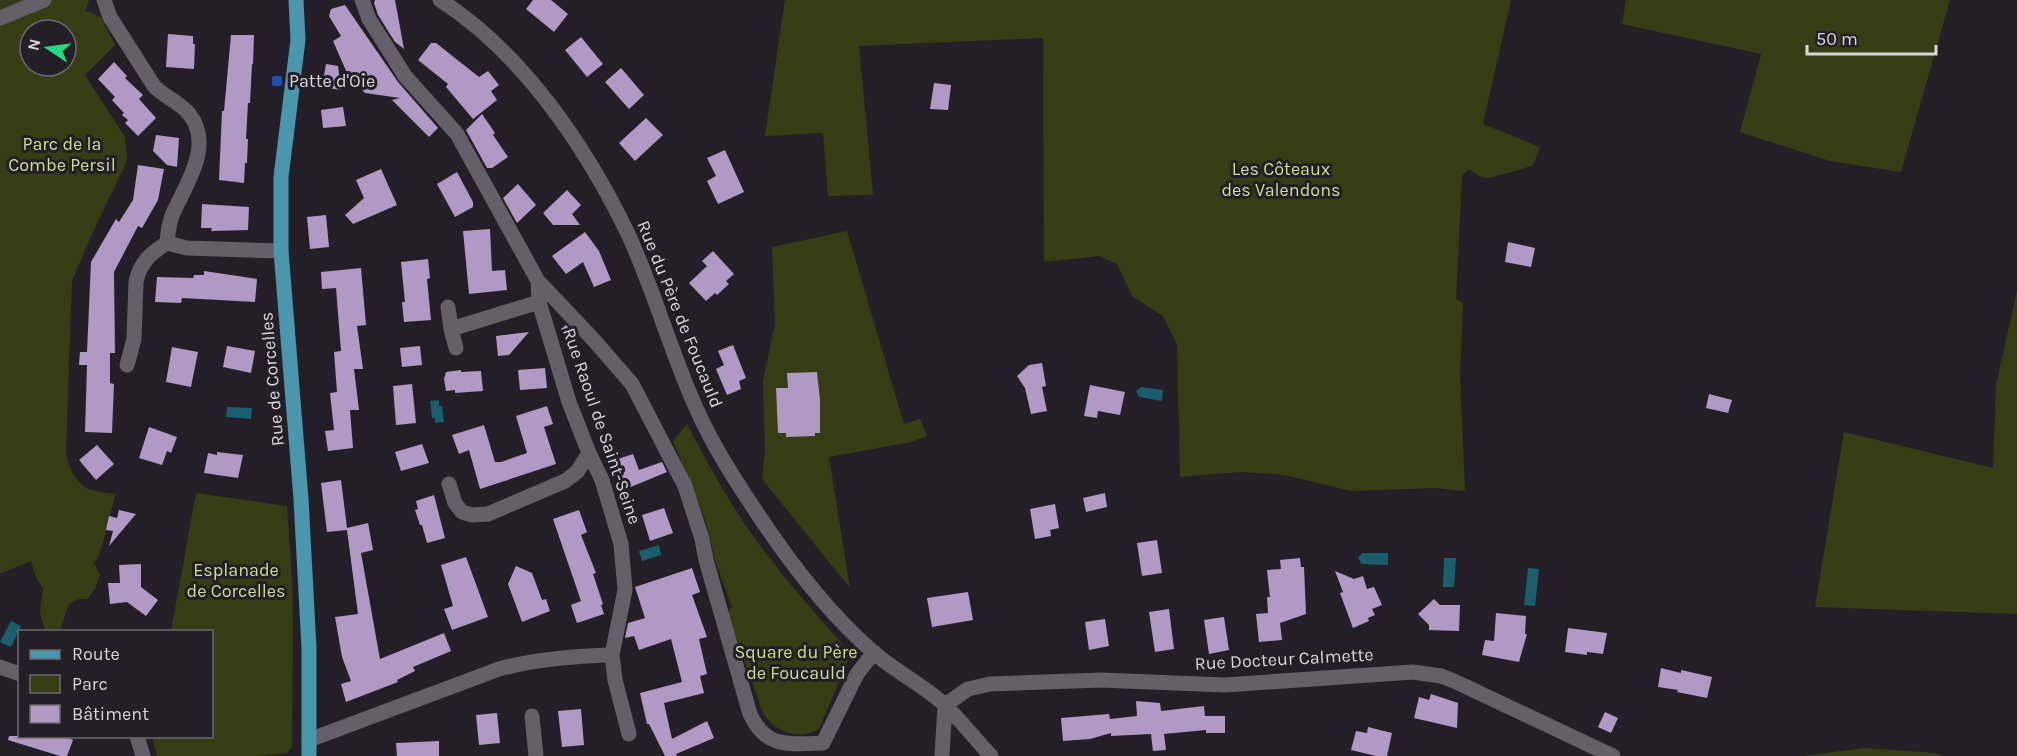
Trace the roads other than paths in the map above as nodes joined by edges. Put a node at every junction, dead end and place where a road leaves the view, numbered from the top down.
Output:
1 (44, 0) edge
2 (104, 0) edge
3 (296, 0) edge
4 (362, 0) edge
5 (440, 0) edge
6 (0, 18) edge
7 (167, 243) junction
8 (281, 251) junction
9 (538, 281) junction
10 (539, 302) junction
11 (448, 307) dead end
12 (451, 329) junction
13 (456, 348) dead end
14 (128, 365) dead end
15 (589, 453) junction
16 (449, 484) dead end
17 (874, 652) junction
18 (612, 655) junction
19 (0, 668) edge
20 (18, 673) edge
21 (945, 705) junction
22 (532, 716) dead end
23 (629, 734) dead end
24 (138, 738) edge
25 (309, 740) junction
26 (823, 749) edge
27 (143, 756) edge
28 (309, 756) edge
29 (536, 756) edge
30 (942, 756) edge
31 (991, 756) edge
32 (1613, 756) edge

1 - 6 street
2 - 7 street
3 - 8 main road, Rue de Corcelles
4 - 9 street
5 - 17 street, Rue du Père de Foucauld
7 - 8 street
7 - 14 street
8 - 25 main road, Rue de Corcelles
9 - 10 street, Rue Raoul de Saint-Seine
9 - 26 street
10 - 12 street
10 - 15 street, Rue Raoul de Saint-Seine
11 - 12 street
12 - 13 street
15 - 16 street
15 - 18 street, Rue Raoul de Saint-Seine
17 - 21 street, Rue du Père de Foucauld
17 - 26 street
18 - 23 street, Rue Raoul de Saint-Seine
18 - 25 street
19 - 20 street
21 - 30 street
21 - 31 street, Rue du Père de Foucauld
21 - 32 street, Rue Docteur Calmette
22 - 29 street
24 - 27 street
25 - 28 main road, Rue de Corcelles

